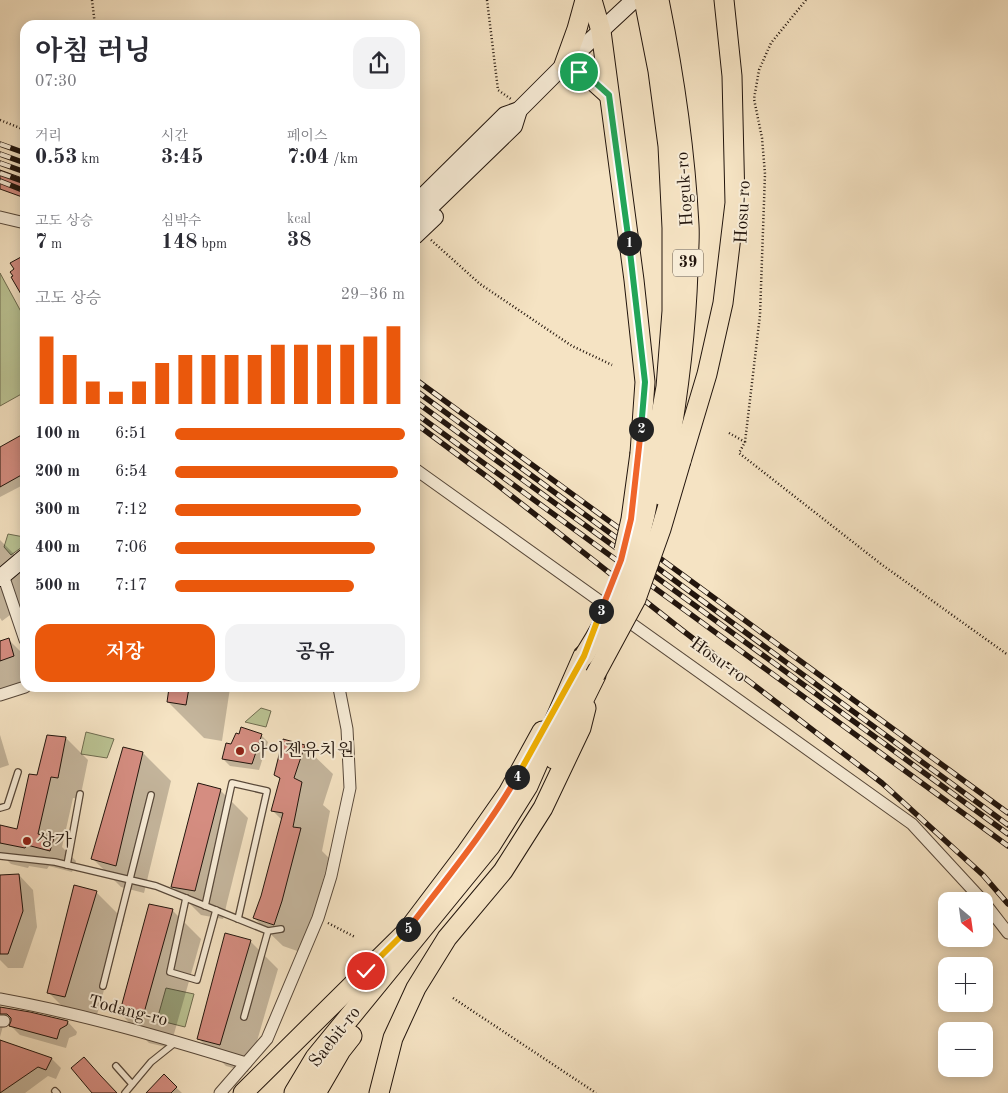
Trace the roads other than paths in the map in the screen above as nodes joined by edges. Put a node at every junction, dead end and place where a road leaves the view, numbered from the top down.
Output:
1 (585, 0) edge
2 (592, 0) edge
3 (634, 0) edge
4 (644, 0) edge
5 (659, 0) edge
6 (724, 0) edge
7 (601, 31) junction
8 (564, 65) junction
9 (665, 69) junction
10 (609, 95) junction
11 (497, 133) junction
12 (420, 183) edge
13 (420, 200) edge
14 (0, 217) edge
15 (20, 222) edge
16 (420, 226) edge
17 (660, 458) junction
18 (420, 473) edge
19 (20, 561) edge
20 (2, 576) edge
21 (20, 626) edge
22 (584, 656) junction
23 (594, 675) junction
24 (20, 689) edge
25 (340, 692) edge
26 (0, 695) edge
27 (18, 772) dead end
28 (80, 794) dead end
29 (151, 795) dead end
30 (0, 808) edge
31 (0, 856) edge
32 (67, 865) junction
33 (130, 880) junction
34 (974, 892) edge
35 (186, 898) junction
36 (205, 906) junction
37 (216, 910) junction
38 (993, 914) edge
39 (238, 919) junction
40 (281, 928) dead end
41 (268, 931) junction
42 (1008, 933) edge
43 (103, 986) dead end
44 (0, 999) edge
45 (244, 1017) dead end
46 (177, 1041) junction
47 (246, 1063) junction
48 (116, 1066) dead end
49 (132, 1084) junction
50 (125, 1093) edge
51 (220, 1093) edge
52 (243, 1093) edge
53 (295, 1093) edge
54 (315, 1093) edge
55 (379, 1093) edge

1 - 8 main road
2 - 7 main road
3 - 7 main road
4 - 9 main road, 39
5 - 9 main road, 39
6 - 17 main road
7 - 8 main road
7 - 10 main road
8 - 10 main road
8 - 11 main road
9 - 17 main road, Hoguk-ro / 39
10 - 17 main road
11 - 12 main road
11 - 13 main road
11 - 16 main road
14 - 15 street
17 - 22 main road, 39, bridge
17 - 23 main road, 39, bridge
18 - 34 street, Hosu-ro
19 - 20 main road
20 - 21 street
22 - 52 main road
22 - 53 highway, Saebit-ro / 39
23 - 54 highway, Saebit-ro / 39
23 - 55 main road
24 - 26 street
25 - 47 street
27 - 30 lane
28 - 32 lane
29 - 33 lane
31 - 32 lane
32 - 33 lane
33 - 35 lane
33 - 43 lane
35 - 36 lane
35 - 37 lane
36 - 37 lane
36 - 39 lane
37 - 39 lane
38 - 42 street, Hosu-ro
39 - 41 lane
40 - 41 lane
41 - 45 lane
44 - 46 street, Todang-ro
46 - 47 street, Todang-ro
46 - 49 lane
47 - 51 street
48 - 49 lane
49 - 50 lane

